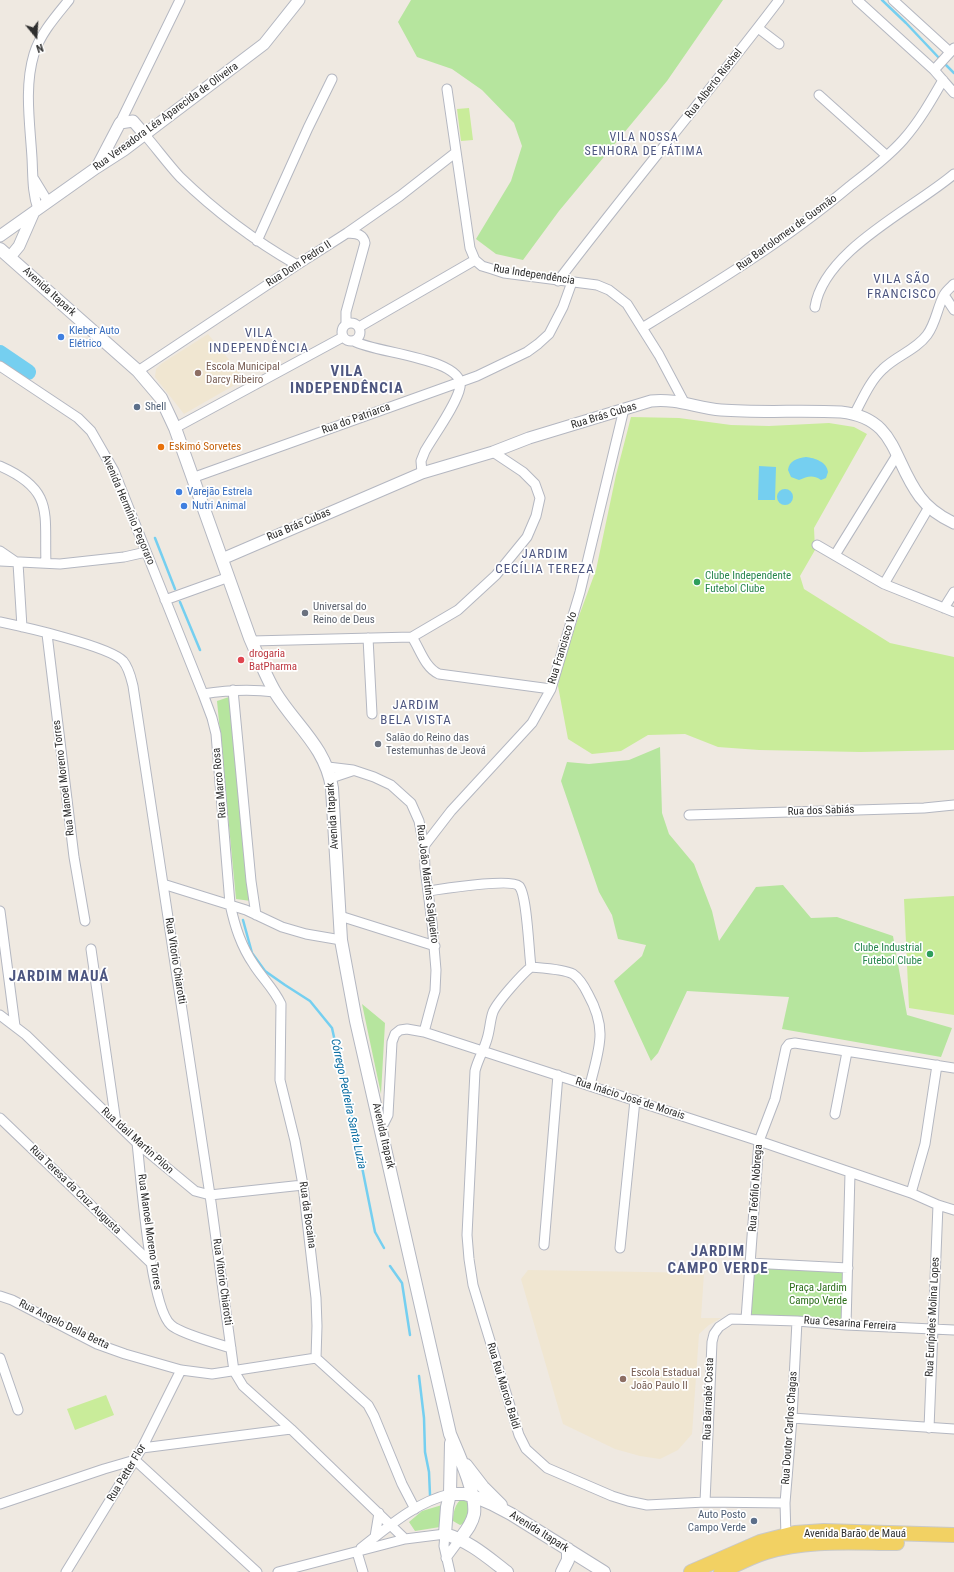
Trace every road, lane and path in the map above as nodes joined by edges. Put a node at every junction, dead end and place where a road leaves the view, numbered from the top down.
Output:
1 (69, 0) edge
2 (299, 0) edge
3 (779, 0) edge
4 (857, 0) edge
5 (893, 0) edge
6 (179, 2) edge
7 (758, 28) junction
8 (779, 44) dead end
9 (948, 55) edge
10 (934, 70) junction
11 (332, 79) dead end
12 (943, 80) junction
13 (447, 89) dead end
14 (954, 93) edge
15 (819, 95) dead end
16 (128, 106) junction
17 (134, 121) junction
18 (120, 123) junction
19 (145, 135) junction
20 (112, 140) junction
21 (124, 150) junction
22 (456, 152) junction
23 (887, 156) junction
24 (96, 168) junction
25 (954, 174) edge
26 (33, 178) junction
27 (48, 202) junction
28 (36, 211) junction
29 (347, 233) junction
30 (0, 236) edge
31 (257, 241) junction
32 (0, 249) edge
33 (10, 257) junction
34 (475, 260) junction
35 (297, 265) junction
36 (558, 281) junction
37 (572, 282) junction
38 (954, 284) edge
39 (944, 295) junction
40 (815, 307) dead end
41 (954, 310) edge
42 (346, 324) junction
43 (358, 327) junction
44 (642, 328) junction
45 (342, 337) junction
46 (354, 341) junction
47 (0, 366) edge
48 (138, 371) junction
49 (460, 382) junction
50 (684, 402) junction
51 (624, 409) junction
52 (855, 414) junction
53 (175, 428) junction
54 (493, 452) junction
55 (897, 455) junction
56 (0, 466) edge
57 (422, 473) junction
58 (192, 478) junction
59 (929, 507) junction
60 (954, 524) edge
61 (817, 545) dead end
62 (0, 551) edge
63 (146, 552) junction
64 (835, 554) junction
65 (222, 559) junction
66 (0, 561) edge
67 (18, 563) junction
68 (46, 564) junction
69 (228, 577) junction
70 (884, 584) junction
71 (954, 592) edge
72 (165, 600) junction
73 (944, 608) junction
74 (954, 612) edge
75 (0, 622) edge
76 (22, 627) junction
77 (47, 634) junction
78 (412, 637) junction
79 (368, 638) junction
80 (252, 641) junction
81 (233, 690) junction
82 (551, 690) junction
83 (275, 692) junction
84 (203, 694) junction
85 (372, 714) dead end
86 (329, 772) junction
87 (954, 805) edge
88 (689, 815) dead end
89 (424, 846) junction
90 (164, 884) junction
91 (428, 891) junction
92 (230, 904) junction
93 (0, 911) edge
94 (256, 915) junction
95 (340, 916) junction
96 (85, 921) dead end
97 (341, 940) junction
98 (435, 946) junction
99 (91, 949) dead end
100 (531, 967) junction
101 (0, 1015) edge
102 (15, 1026) junction
103 (424, 1032) junction
104 (481, 1052) junction
105 (847, 1052) junction
106 (937, 1065) junction
107 (954, 1068) edge
108 (558, 1075) junction
109 (590, 1085) junction
110 (635, 1100) junction
111 (835, 1114) dead end
112 (0, 1118) edge
113 (116, 1123) junction
114 (381, 1125) junction
115 (759, 1141) junction
116 (137, 1143) junction
117 (850, 1173) junction
118 (303, 1185) junction
119 (911, 1194) junction
120 (210, 1196) junction
121 (938, 1205) junction
122 (954, 1210) edge
123 (544, 1245) dead end
124 (620, 1248) dead end
125 (151, 1263) junction
126 (750, 1263) junction
127 (848, 1268) junction
128 (0, 1296) edge
129 (746, 1319) junction
130 (797, 1321) junction
131 (846, 1326) junction
132 (932, 1329) junction
133 (954, 1330) edge
134 (231, 1348) junction
135 (0, 1358) edge
136 (316, 1358) junction
137 (181, 1370) junction
138 (234, 1371) junction
139 (18, 1410) dead end
140 (792, 1418) junction
141 (929, 1428) junction
142 (291, 1429) junction
143 (954, 1429) edge
144 (450, 1434) junction
145 (142, 1448) junction
146 (457, 1451) junction
147 (135, 1460) junction
148 (450, 1494) junction
149 (472, 1496) junction
150 (705, 1502) junction
151 (785, 1503) junction
152 (0, 1504) edge
153 (415, 1509) junction
154 (379, 1513) junction
155 (511, 1514) junction
156 (391, 1526) junction
157 (445, 1534) junction
158 (954, 1535) edge
159 (786, 1536) junction
160 (375, 1537) junction
161 (405, 1538) junction
162 (460, 1539) junction
163 (954, 1543) edge
164 (568, 1549) junction
165 (357, 1552) junction
166 (446, 1558) junction
167 (66, 1572) edge
168 (257, 1572) edge
169 (280, 1572) edge
170 (363, 1572) edge
171 (450, 1572) edge
172 (507, 1572) edge
173 (562, 1572) edge
174 (604, 1572) edge
175 (691, 1572) edge
176 (721, 1572) edge

1 - 26 street
2 - 19 street, Rua Vereadora Léa Aparecida de Oliveira
3 - 7 street, Rua Alberto Rischel
4 - 10 street
5 - 9 street
6 - 16 street
7 - 8 street
7 - 36 street, Rua Alberto Rischel
9 - 10 street
10 - 12 street
11 - 31 street
12 - 14 street
12 - 23 street, Rua Bartolomeu de Gusmão
13 - 22 street
15 - 23 street
16 - 17 street
16 - 18 street
17 - 18 street
17 - 19 street
18 - 20 street
19 - 21 street, Rua Vereadora Léa Aparecida de Oliveira
19 - 31 street
20 - 21 street
20 - 24 street
21 - 24 street, Rua Vereadora Léa Aparecida de Oliveira
22 - 29 street, Rua Dom Pedro II
22 - 34 street
23 - 44 street, Rua Bartolomeu de Gusmão
24 - 27 street, Rua Vereadora Léa Aparecida de Oliveira
25 - 40 street
26 - 27 street
26 - 28 street
27 - 28 street, Rua Vereadora Léa Aparecida de Oliveira
28 - 30 street, Rua Vereadora Léa Aparecida de Oliveira
28 - 33 street
29 - 35 street, Rua Dom Pedro II
29 - 42 street
31 - 35 street
32 - 33 main road, Avenida Itapark
33 - 48 main road, Avenida Itapark
34 - 36 street, Rua Independência
34 - 43 street
35 - 48 street, Rua Dom Pedro II
36 - 37 street, Rua Independência
37 - 44 street, Rua Independência
37 - 49 street, Rua do Patriarca
38 - 39 street
39 - 41 street
39 - 52 street
42 - 43 street
42 - 45 street
43 - 46 street
44 - 50 street, Rua Independência
45 - 46 street
45 - 53 street
46 - 49 street
47 - 63 street, Avenida Hermínio Pegoraro
48 - 53 main road, Avenida Itapark
49 - 57 street
49 - 58 street, Rua do Patriarca
50 - 51 street, Rua Brás Cubas
50 - 52 street, Rua Brás Cubas
51 - 54 street, Rua Brás Cubas
51 - 82 street, Rua Francisco Vo
52 - 55 street, Rua Brás Cubas
53 - 58 main road, Avenida Itapark
54 - 57 street, Rua Brás Cubas
54 - 78 street
55 - 59 street, Rua Brás Cubas
55 - 64 street
56 - 68 street
57 - 65 street, Rua Brás Cubas
58 - 65 main road, Avenida Itapark
59 - 60 street, Rua Brás Cubas
59 - 70 street
61 - 64 street
62 - 67 street
63 - 68 street
63 - 72 street, Avenida Hermínio Pegoraro
64 - 70 street
65 - 69 main road, Avenida Itapark
66 - 67 street
67 - 68 street
67 - 76 street
69 - 72 street
69 - 80 main road, Avenida Itapark
70 - 73 street
71 - 73 street
72 - 84 street, Avenida Hermínio Pegoraro
73 - 74 street
75 - 76 street, Rua Vitorio Chiarotti
76 - 77 street, Rua Vitorio Chiarotti
77 - 90 street, Rua Vitorio Chiarotti
77 - 96 street, Rua Manoel Moreno Torres
78 - 79 street
78 - 82 street
79 - 80 street
79 - 85 street
80 - 83 main road, Avenida Itapark
81 - 83 street
81 - 84 street
81 - 94 street, Rua Marco Rosa
82 - 89 street, Rua Francisco Vo
83 - 86 main road, Avenida Itapark
84 - 92 street, Rua Marco Rosa
86 - 89 street, Rua João Martins Salgueiro
86 - 95 main road, Avenida Itapark
87 - 88 street, Rua dos Sabiás
89 - 91 street, Rua João Martins Salgueiro
90 - 92 street
90 - 120 street, Rua Vitorio Chiarotti
91 - 98 street, Rua João Martins Salgueiro
91 - 100 street
92 - 94 street
92 - 118 street, Rua da Bocaina
93 - 102 street
94 - 97 street
95 - 97 main road, Avenida Itapark
95 - 98 street
97 - 114 main road, Avenida Itapark
98 - 103 street, Rua João Martins Salgueiro
99 - 113 street
100 - 104 street, Rua Rui Marcio Baldi
100 - 109 street
101 - 102 street, Rua Idail Martin Pilon
102 - 113 street, Rua Idail Martin Pilon
103 - 104 street, Rua Inácio José de Morais
103 - 114 street, Rua Inácio José de Morais
104 - 108 street, Rua Inácio José de Morais
104 - 150 street, Rua Rui Marcio Baldi
105 - 106 street
105 - 111 street
105 - 115 street, Rua Teófilo Nóbrega
106 - 107 street
106 - 119 street
108 - 109 street, Rua Inácio José de Morais
108 - 123 street
109 - 110 street, Rua Inácio José de Morais
110 - 115 street, Rua Inácio José de Morais
110 - 124 street
112 - 125 street, Rua Teresa da Cruz Augusta
113 - 116 street, Rua Idail Martin Pilon
114 - 144 main road, Avenida Itapark
115 - 117 street, Rua Inácio José de Morais
115 - 126 street, Rua Teófilo Nóbrega
116 - 120 street, Rua Idail Martin Pilon
116 - 125 street, Rua Manoel Moreno Torres
117 - 119 street, Rua Inácio José de Morais
117 - 127 street
118 - 120 street
118 - 136 street, Rua da Bocaina
119 - 121 street, Rua Inácio José de Morais
120 - 134 street, Rua Vitorio Chiarotti
121 - 122 street, Rua Inácio José de Morais
121 - 132 street, Rua Eurípides Molina Lopes
125 - 134 street, Rua Manoel Moreno Torres
126 - 127 street
126 - 129 street, Rua Teófilo Nóbrega
127 - 131 street
128 - 137 street, Rua Angelo Della Betta
129 - 130 street, Rua Cesarina Ferreira
129 - 150 street, Rua Barnabé Costa
130 - 131 street, Rua Cesarina Ferreira
130 - 140 street, Rua Doutor Carlos Chagas
131 - 132 street, Rua Cesarina Ferreira
132 - 133 street, Rua Cesarina Ferreira
132 - 141 street, Rua Eurípides Molina Lopes
134 - 138 street, Rua Vitorio Chiarotti
135 - 139 street
136 - 138 street, Rua Angelo Della Betta
136 - 153 street
137 - 138 street, Rua Angelo Della Betta
137 - 145 street, Rua Petter Flor
138 - 142 street
140 - 141 street
140 - 151 street, Rua Doutor Carlos Chagas
141 - 143 street
142 - 145 street
142 - 154 street
144 - 146 main road, Avenida Itapark
144 - 148 main road, Avenida Itapark
145 - 147 street, Rua Petter Flor
146 - 149 main road, Avenida Itapark
146 - 155 main road
147 - 152 street
147 - 167 street, Rua Petter Flor
147 - 168 street
148 - 149 main road, Avenida Itapark
148 - 153 street
148 - 157 main road, Avenida Itapark
149 - 155 main road, Avenida Itapark
149 - 162 main road, Avenida Itapark
150 - 151 street, Rua Rui Marcio Baldi
151 - 159 street, Rua Doutor Carlos Chagas
153 - 156 street
154 - 156 street
154 - 160 street
155 - 164 main road, Avenida Itapark
156 - 160 street
156 - 161 street
157 - 161 street
157 - 162 main road
157 - 166 street
158 - 159 main road, Avenida Barão de Mauá
159 - 175 main road, Avenida Barão de Mauá
160 - 165 street
161 - 165 street
162 - 166 street
162 - 172 main road
163 - 176 main road, Avenida Barão de Mauá
164 - 173 main road
164 - 174 main road, Avenida Itapark
165 - 169 street
165 - 170 street
166 - 171 street

